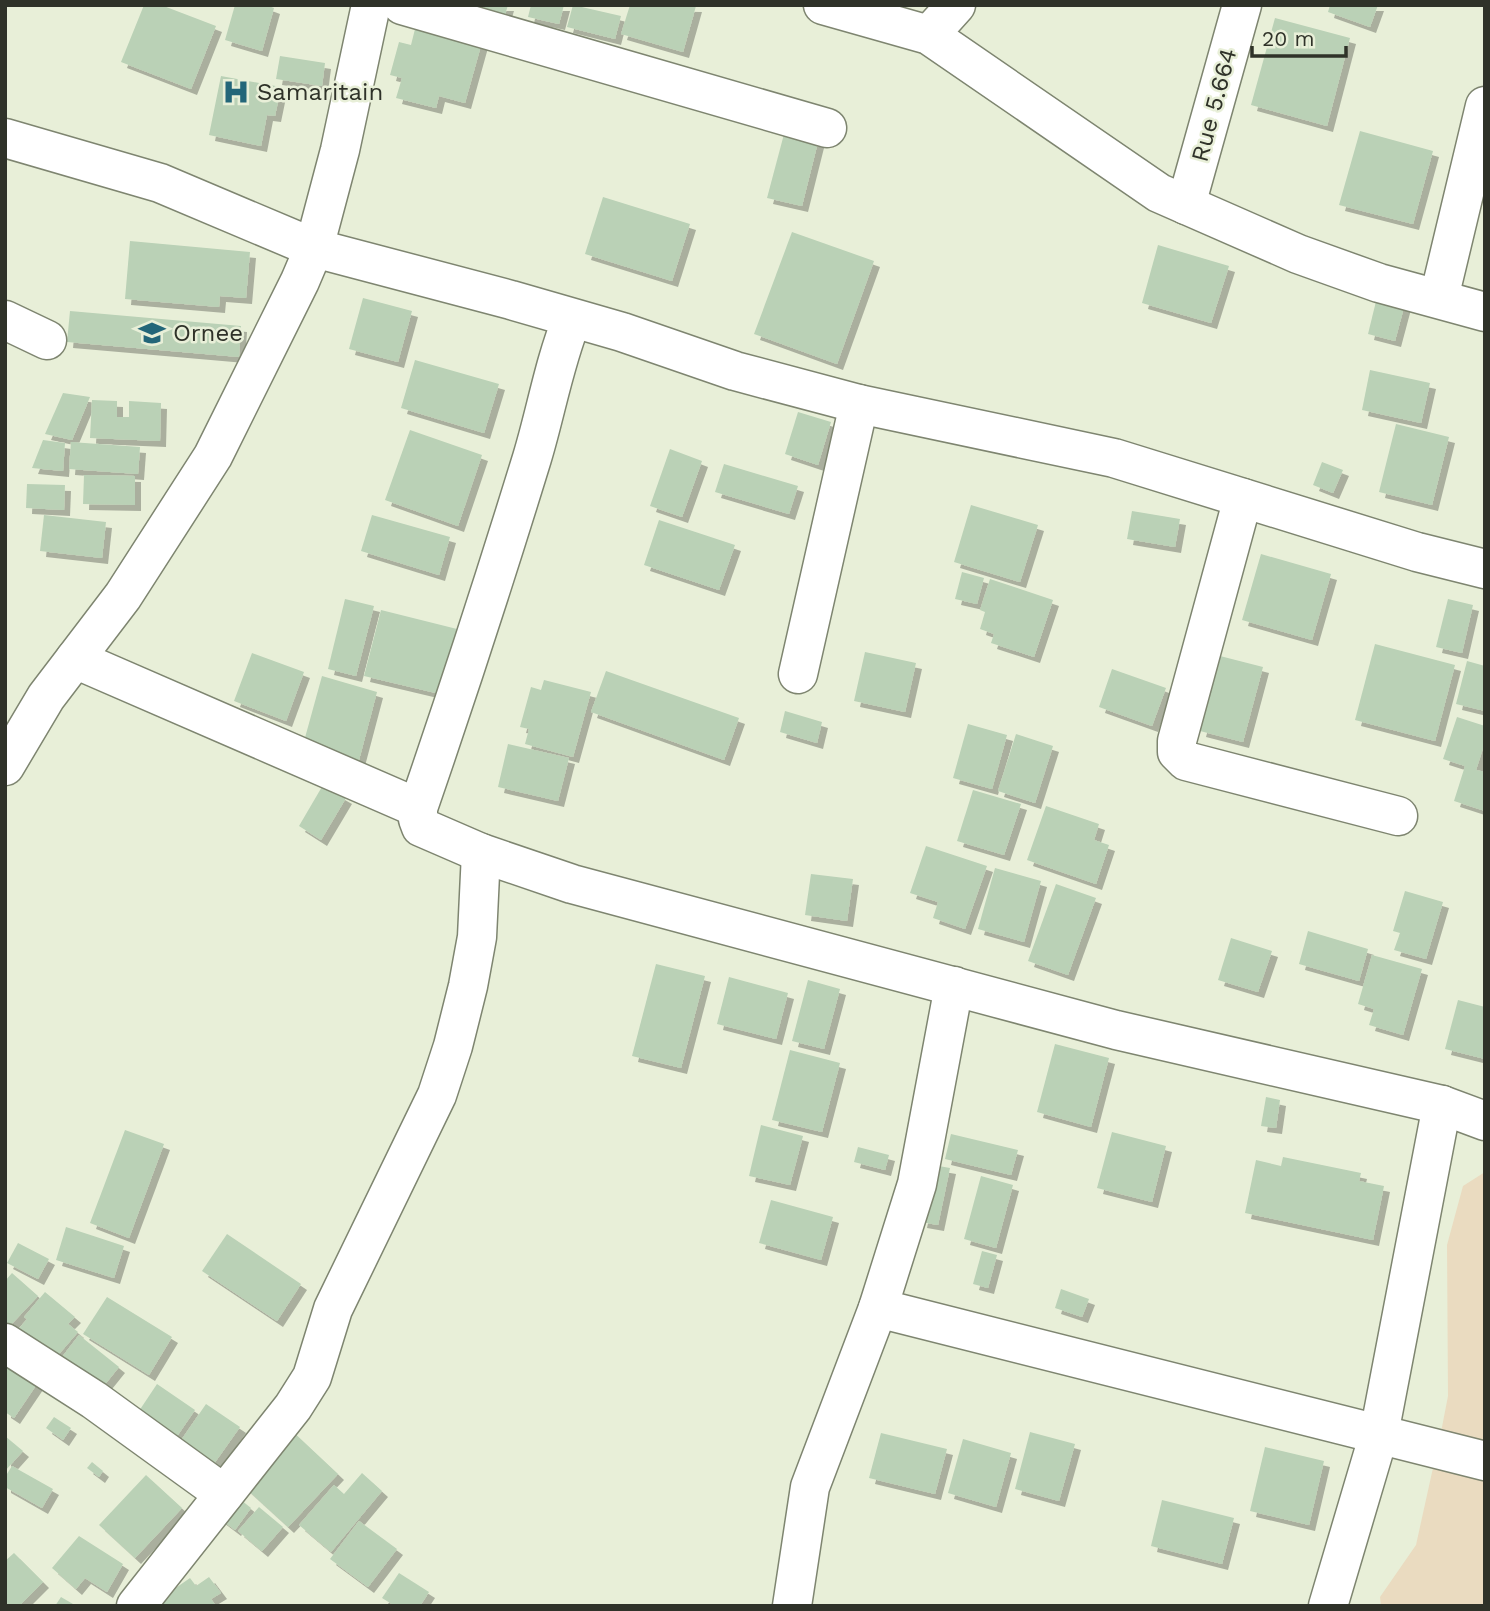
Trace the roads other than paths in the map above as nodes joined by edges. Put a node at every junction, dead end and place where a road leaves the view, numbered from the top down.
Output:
1 (371, 5) edge
2 (402, 5) edge
3 (824, 5) edge
4 (956, 5) edge
5 (1242, 5) edge
6 (929, 35) junction
7 (1485, 106) edge
8 (827, 128) dead end
9 (5, 138) edge
10 (1186, 205) junction
11 (314, 248) junction
12 (1439, 298) junction
13 (1485, 312) edge
14 (572, 319) junction
15 (5, 320) edge
16 (47, 340) dead end
17 (859, 404) junction
18 (1243, 498) junction
19 (1485, 569) edge
20 (75, 659) junction
21 (798, 674) dead end
22 (5, 766) edge
23 (418, 808) junction
24 (1398, 816) dead end
25 (481, 853) junction
26 (954, 986) junction
27 (1442, 1105) junction
28 (1485, 1121) edge
29 (878, 1308) junction
30 (5, 1343) edge
31 (1379, 1434) junction
32 (1485, 1461) edge
33 (225, 1494) junction
34 (136, 1606) edge
35 (792, 1606) edge
36 (1328, 1606) edge

1 - 11 street
2 - 8 street
3 - 6 street
4 - 6 street
5 - 10 street, Rue 5.664
6 - 10 street
7 - 12 street
9 - 11 street
10 - 12 street
11 - 14 street
11 - 20 street
12 - 13 street
14 - 17 street
14 - 23 street
15 - 16 street
17 - 18 street
17 - 21 street
18 - 19 street
18 - 24 street
20 - 22 street
20 - 23 street
23 - 25 street
25 - 26 street
25 - 33 street
26 - 27 street
26 - 29 street
27 - 28 street
27 - 31 street
29 - 31 street
29 - 35 street
30 - 33 street
31 - 32 street
31 - 36 street
33 - 34 street

